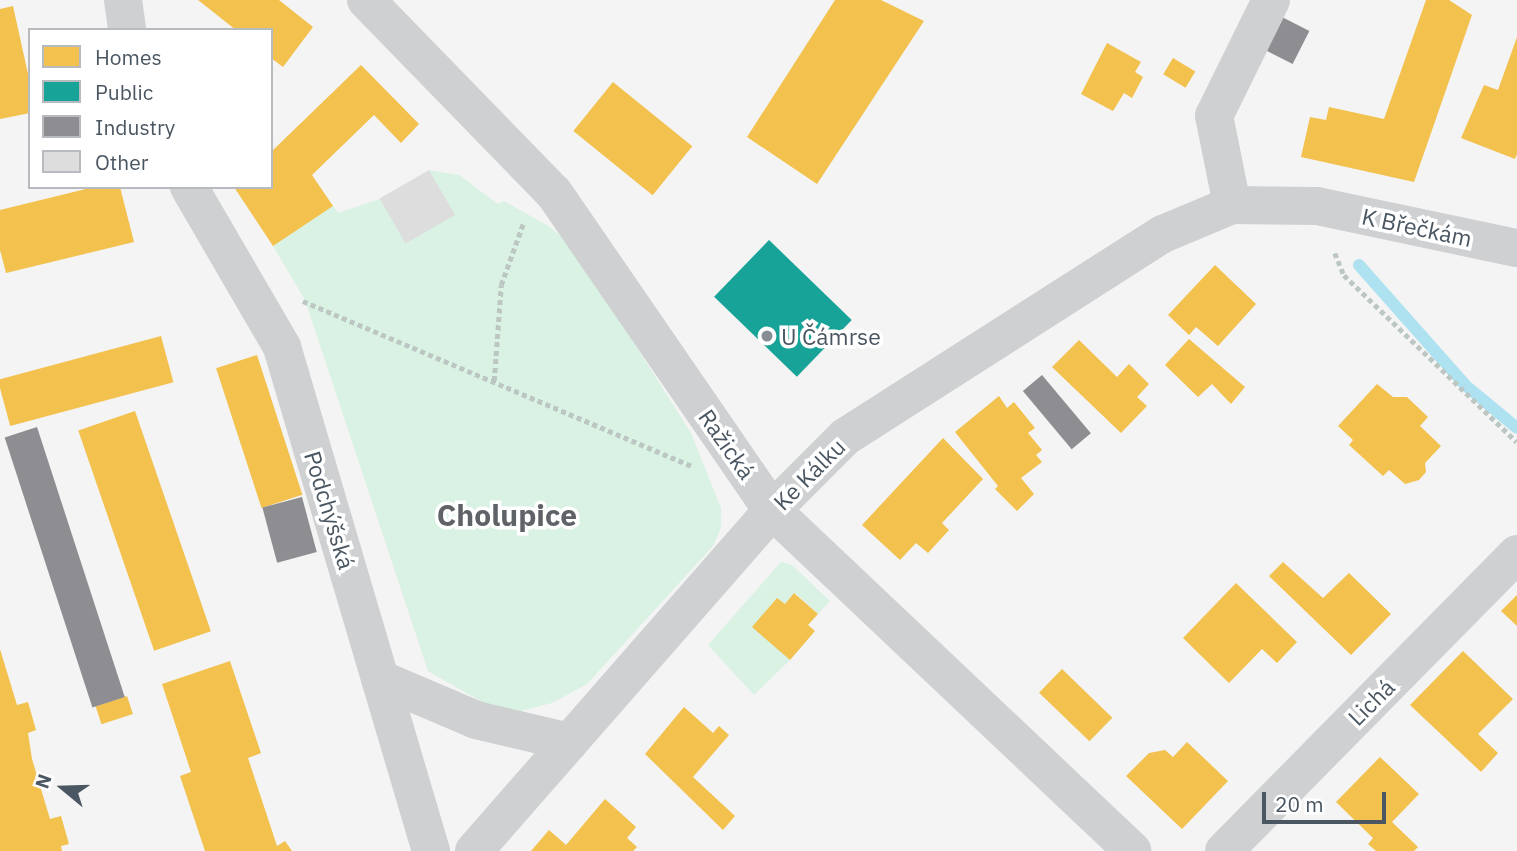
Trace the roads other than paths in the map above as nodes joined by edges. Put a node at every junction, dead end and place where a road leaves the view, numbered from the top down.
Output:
1 (123, 0) edge
2 (366, 0) edge
3 (1271, 0) edge
4 (127, 28) edge
5 (190, 189) edge
6 (1233, 205) junction
7 (1317, 206) joint
8 (1517, 248) edge
9 (772, 510) junction
10 (1517, 554) edge
11 (380, 678) junction
12 (569, 742) junction
13 (431, 851) edge
14 (474, 851) edge
15 (1132, 851) edge
16 (1224, 851) edge

1 - 4 street
2 - 9 street, Ražická
3 - 6 street
5 - 11 street, Podchýšská
6 - 7 street, Ke Kálku
6 - 9 street, Ke Kálku
7 - 8 street, K Břečkám
9 - 12 street, Ke Kálku
9 - 15 street, Ražická
10 - 16 street, Lichá
11 - 12 street
11 - 13 street, Podchýšská
12 - 14 street, Ke Kálku

